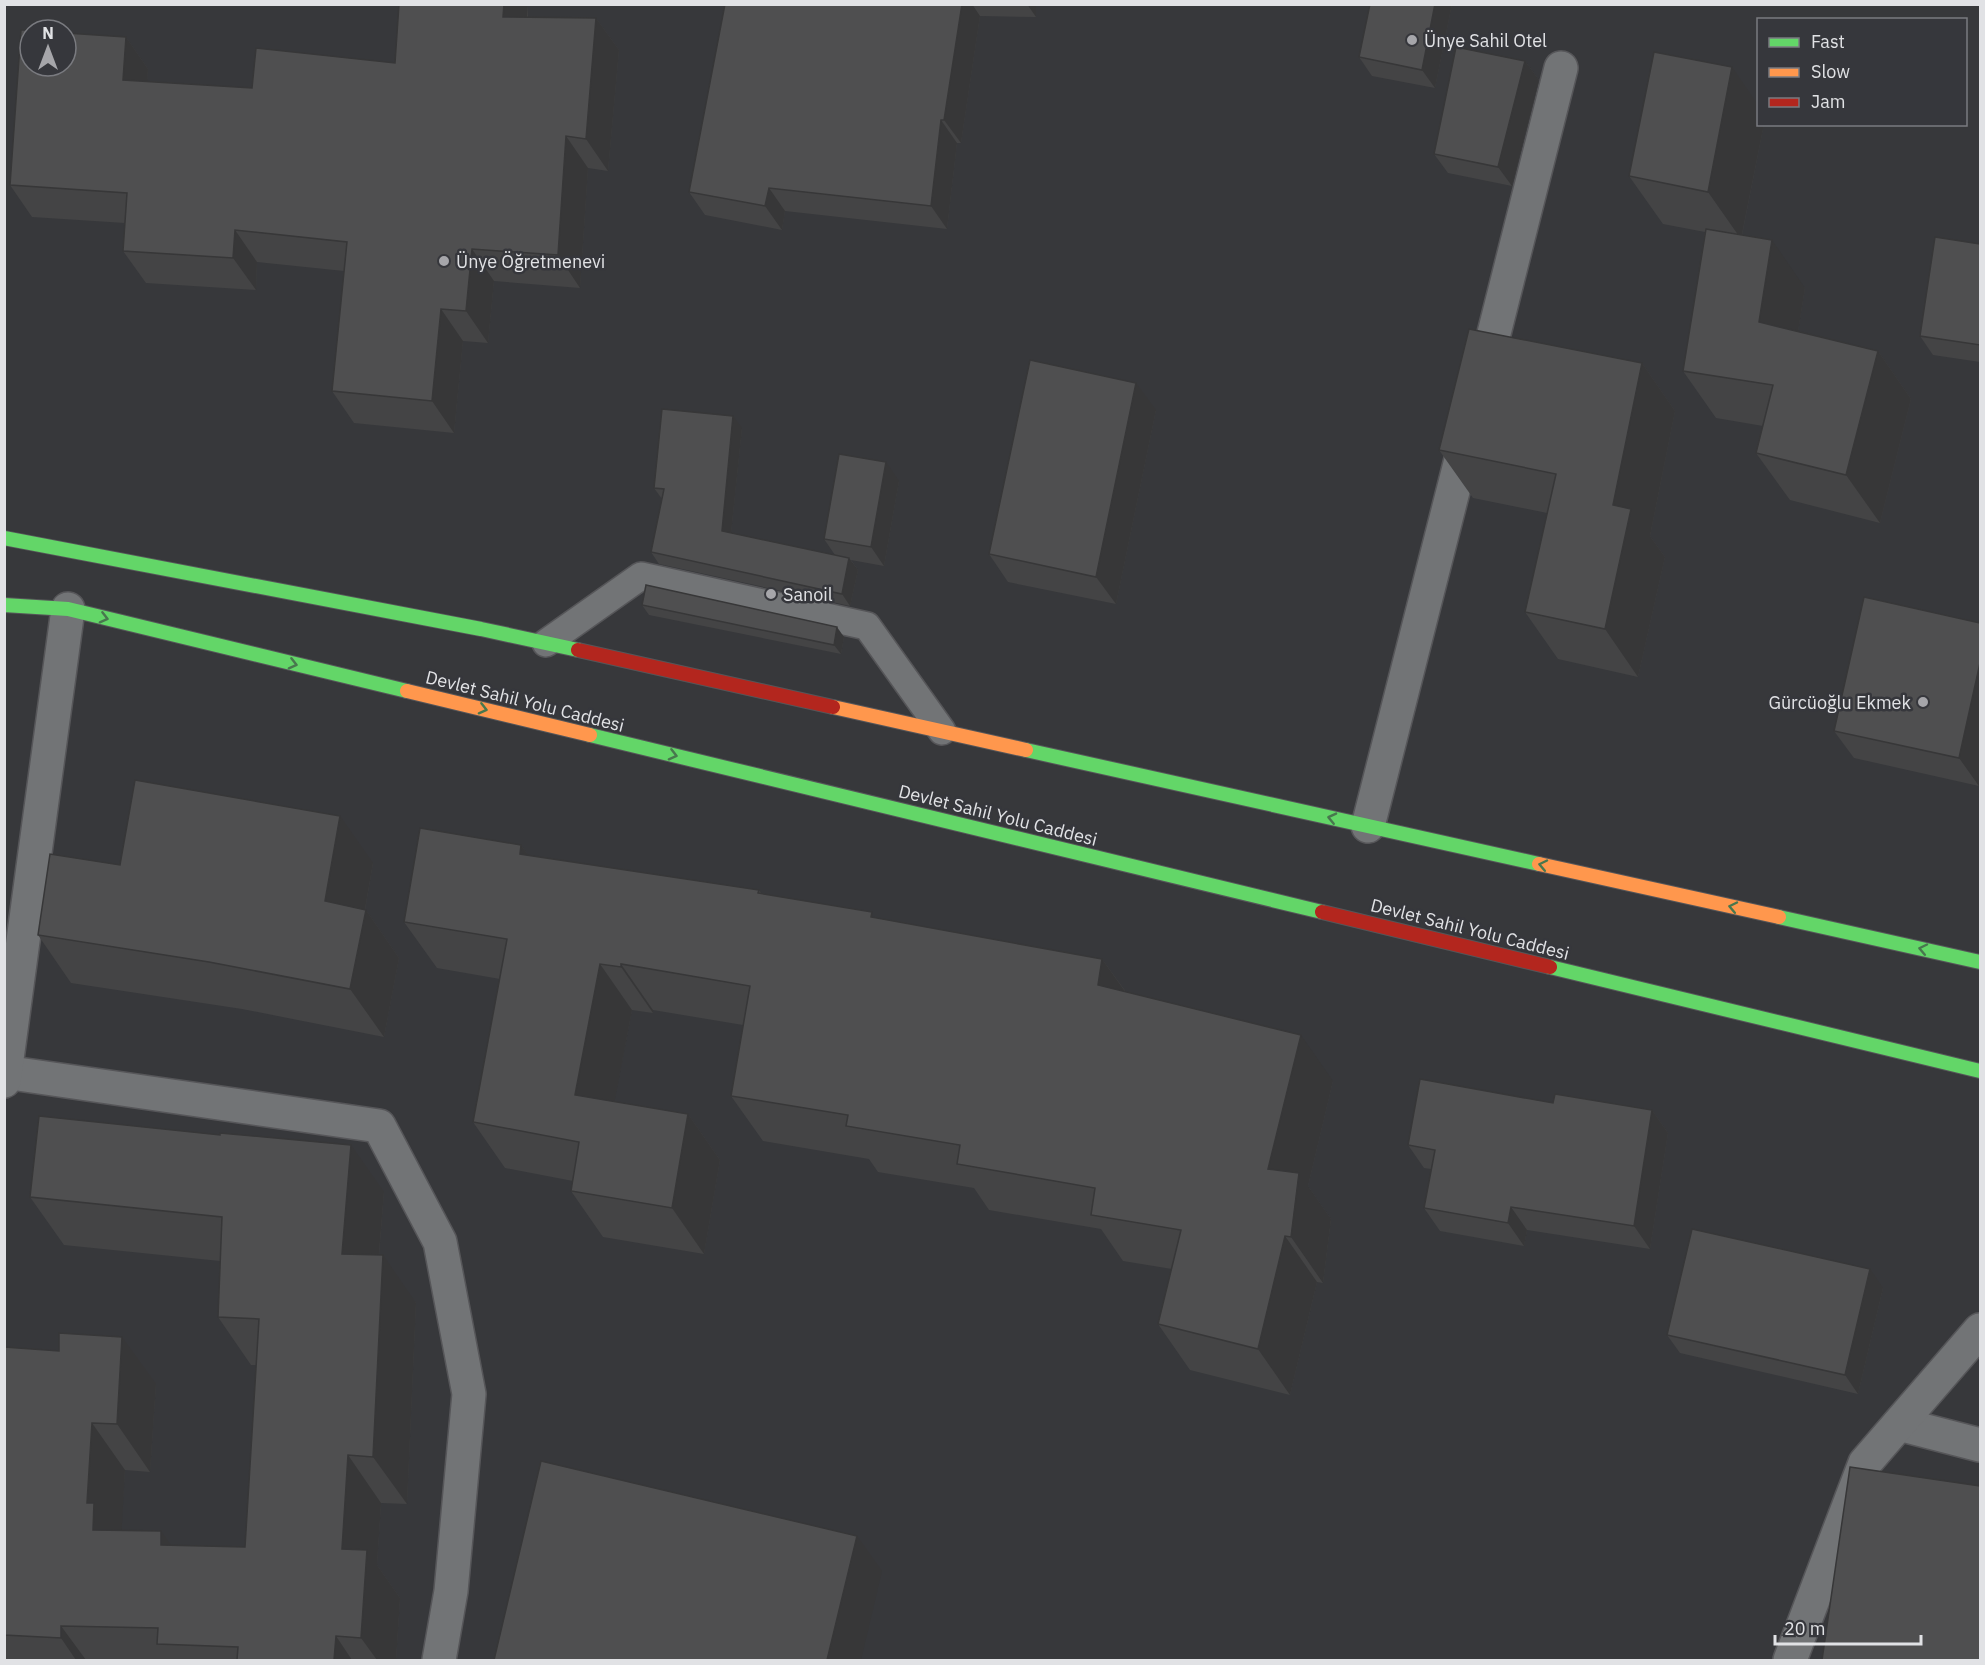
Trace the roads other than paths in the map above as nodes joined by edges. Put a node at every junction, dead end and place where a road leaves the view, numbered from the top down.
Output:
1 (1561, 68) dead end
2 (4, 538) edge
3 (4, 606) edge
4 (68, 609) junction
5 (546, 643) junction
6 (942, 731) junction
7 (1368, 826) junction
8 (1980, 962) edge
9 (1980, 1071) edge
10 (5, 1075) edge
11 (1980, 1330) edge
12 (1899, 1424) junction
13 (1980, 1445) edge
14 (439, 1660) edge
15 (1790, 1660) edge

1 - 7 street
2 - 5 main road
3 - 4 main road, Devlet Sahil Yolu Caddesi
4 -> 9 main road, Devlet Sahil Yolu Caddesi
4 - 10 street
5 - 6 main road
5 - 6 lane
7 -> 6 main road
8 -> 7 main road
10 - 14 street
11 - 12 street
12 - 13 street
12 - 15 street

